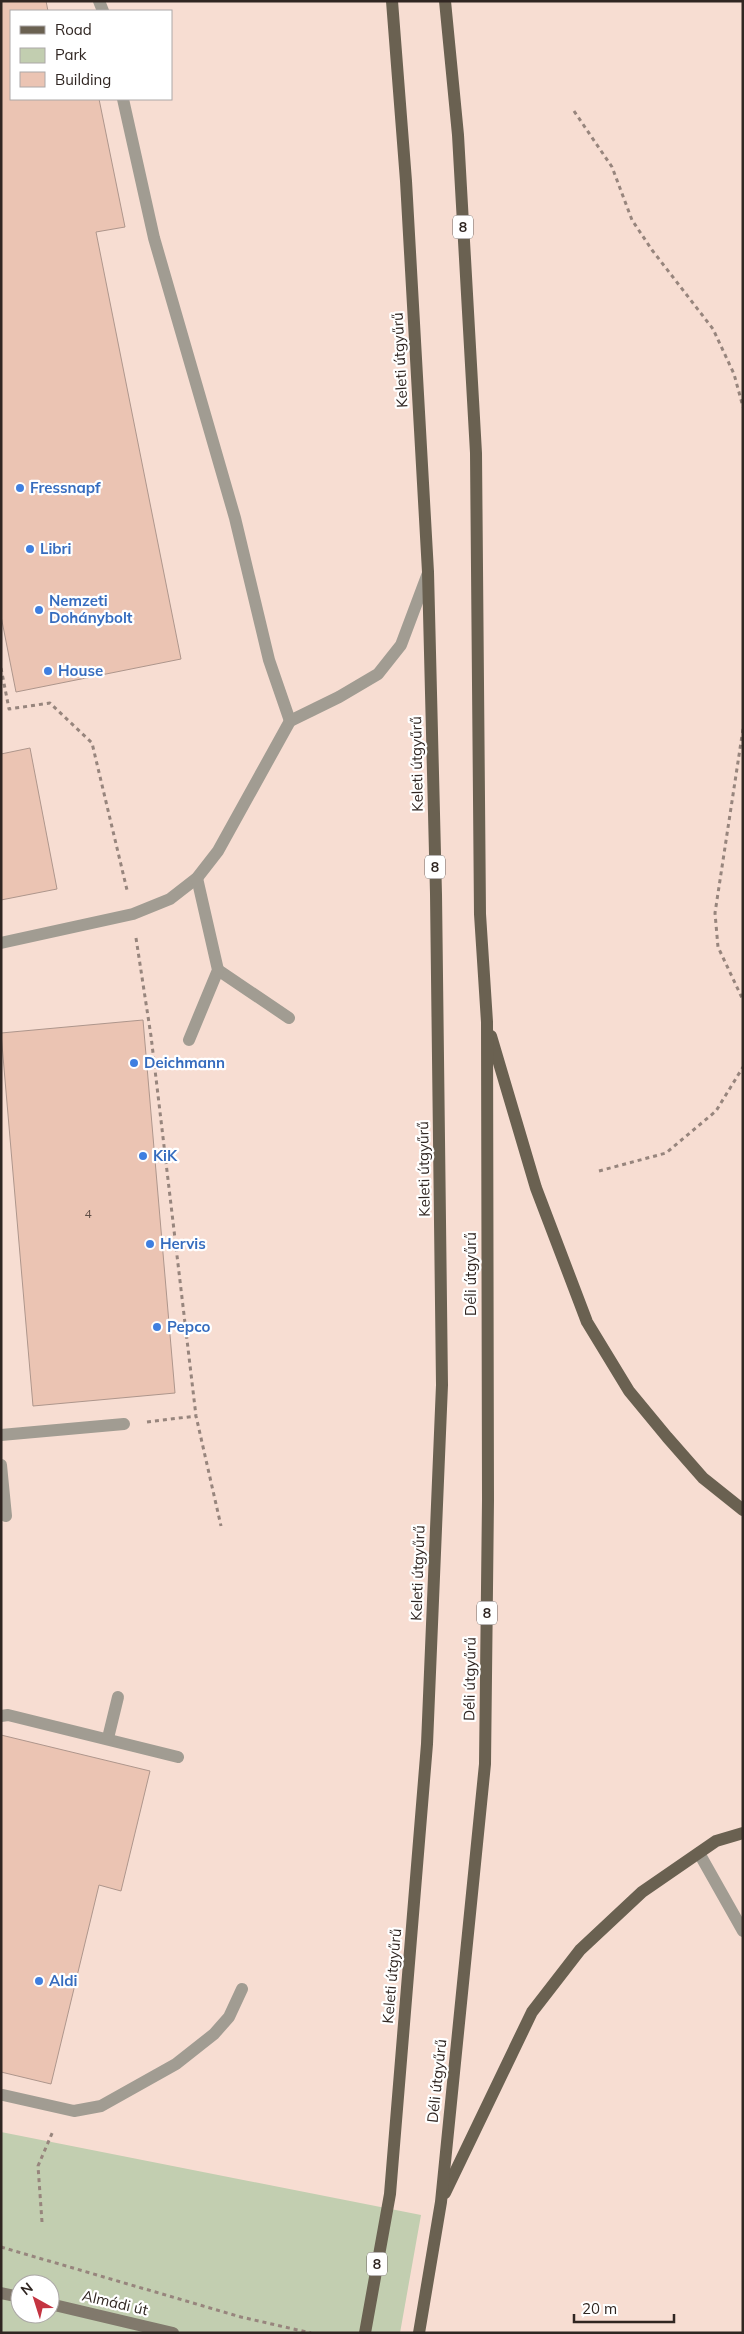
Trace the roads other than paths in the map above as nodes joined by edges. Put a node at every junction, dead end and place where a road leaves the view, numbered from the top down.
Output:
1 (392, 1) edge
2 (445, 1) edge
3 (123, 100) edge
4 (428, 572) junction
5 (290, 721) junction
6 (197, 878) junction
7 (1, 943) edge
8 (218, 970) junction
9 (289, 1018) dead end
10 (487, 1022) junction
11 (189, 1040) dead end
12 (124, 1424) road end
13 (1, 1435) edge
14 (1, 1465) edge
15 (743, 1510) edge
16 (6, 1516) dead end
17 (118, 1697) dead end
18 (1, 1716) edge
19 (108, 1738) junction
20 (178, 1757) dead end
21 (743, 1833) edge
22 (699, 1853) junction
23 (743, 1931) edge
24 (242, 1989) dead end
25 (3, 2095) dead end
26 (441, 2202) junction
27 (60, 2306) edge
28 (173, 2333) edge
29 (364, 2333) edge
30 (419, 2333) edge

1 - 4 main road, Keleti útgyűrű / 8
2 - 10 main road, 8
3 - 5 lane
4 - 5 lane
4 - 29 main road, Keleti útgyűrű / 8
5 - 6 lane
6 - 7 lane
6 - 8 lane
8 - 9 lane
8 - 11 lane
10 - 15 main road
10 - 26 main road, Déli útgyűrű / 8
12 - 13 lane
14 - 16 lane
17 - 19 lane
18 - 19 lane
19 - 20 lane
21 - 22 main road
22 - 23 lane
22 - 26 main road
24 - 25 lane
26 - 30 main road, Déli útgyűrű / 8
27 - 28 main road, Almádi út

